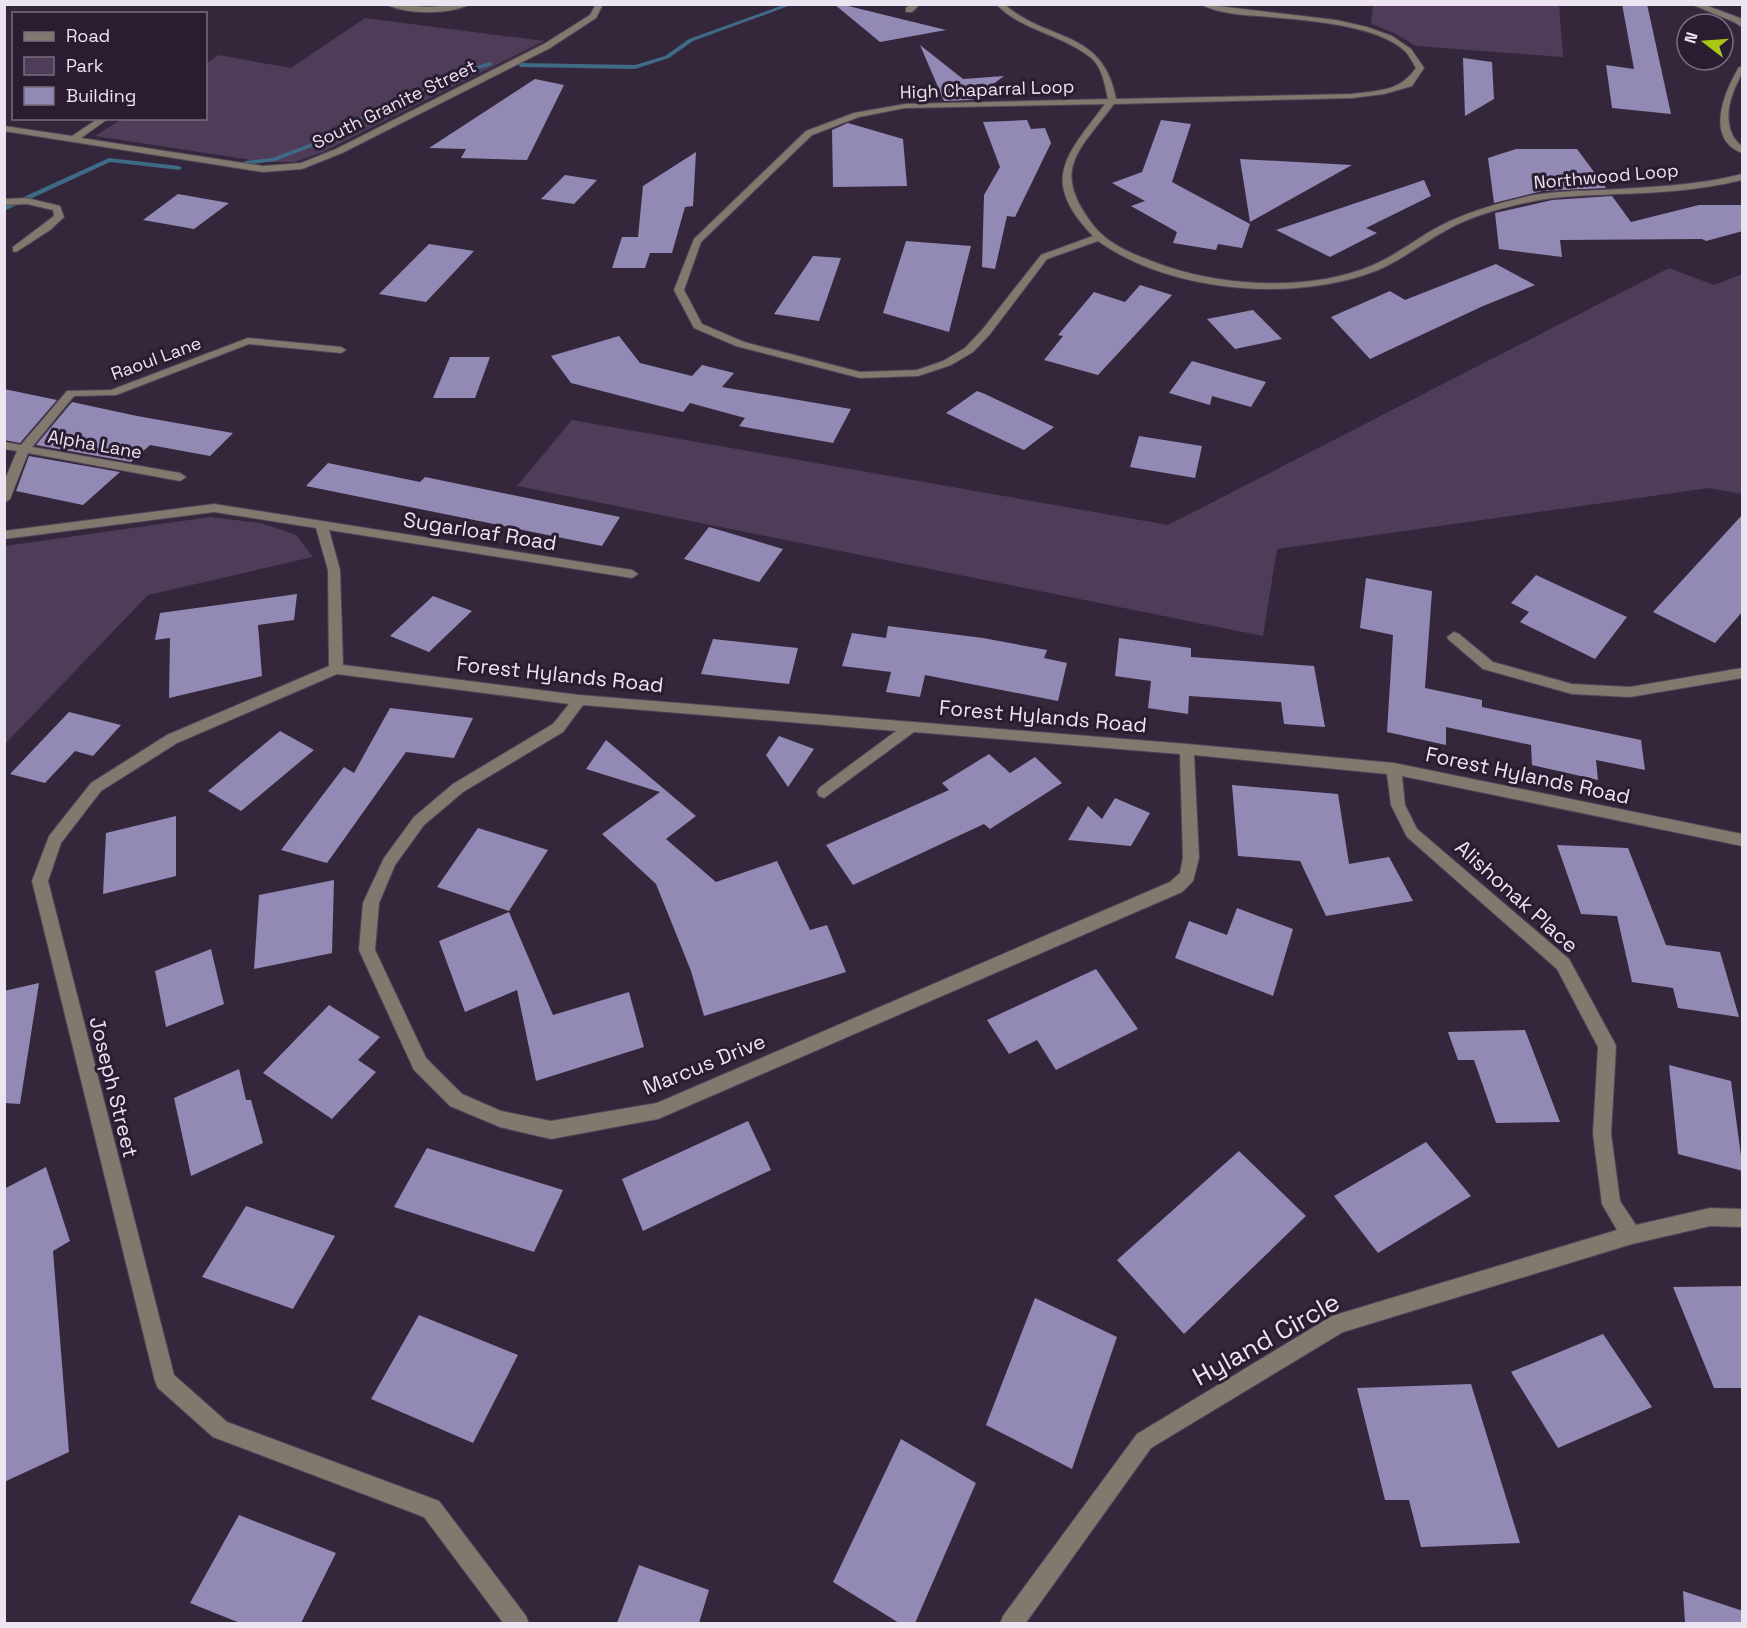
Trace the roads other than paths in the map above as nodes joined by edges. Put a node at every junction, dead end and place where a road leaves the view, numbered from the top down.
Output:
1 (388, 4) edge
2 (468, 4) edge
3 (600, 4) edge
4 (917, 4) edge
5 (999, 4) edge
6 (1203, 4) edge
7 (1694, 4) edge
8 (909, 10) dead end
9 (1743, 25) edge
10 (1743, 69) edge
11 (1112, 101) junction
12 (102, 120) edge
13 (4, 128) edge
14 (73, 139) junction
15 (1743, 150) edge
16 (1743, 177) edge
17 (4, 201) edge
18 (1098, 237) junction
19 (16, 249) dead end
20 (341, 350) dead end
21 (4, 446) edge
22 (23, 450) junction
23 (180, 477) dead end
24 (4, 499) edge
25 (322, 527) junction
26 (4, 535) edge
27 (632, 574) dead end
28 (1454, 638) dead end
29 (336, 669) junction
30 (1743, 673) edge
31 (579, 700) junction
32 (912, 727) junction
33 (1187, 749) junction
34 (1394, 769) junction
35 (824, 792) dead end
36 (1743, 840) edge
37 (1743, 1218) edge
38 (1632, 1235) junction
39 (518, 1623) edge
40 (1011, 1623) edge

1 - 2 street
3 - 14 street, South Granite Street
4 - 8 street
5 - 11 street
6 - 11 street, High Chaparral Loop
7 - 9 street
10 - 15 street
11 - 18 street, Northwood Loop
11 - 18 street, High Chaparral Loop
12 - 14 street
13 - 14 street, South Granite Street
16 - 18 street, Northwood Loop
17 - 19 street
20 - 22 street, Raoul Lane
21 - 22 street, Alpha Lane
22 - 23 street, Alpha Lane
22 - 24 street, Raoul Lane
25 - 26 street
25 - 27 street, Sugarloaf Road
25 - 29 street
28 - 30 street
29 - 31 street, Forest Hylands Road
29 - 39 street, Joseph Street
31 - 32 street, Forest Hylands Road
31 - 33 street, Marcus Drive
32 - 33 street, Forest Hylands Road
32 - 35 street
33 - 34 street, Forest Hylands Road
34 - 36 street, Forest Hylands Road
34 - 38 street, Alishonak Place
37 - 38 street, Hyland Circle
38 - 40 street, Hyland Circle

